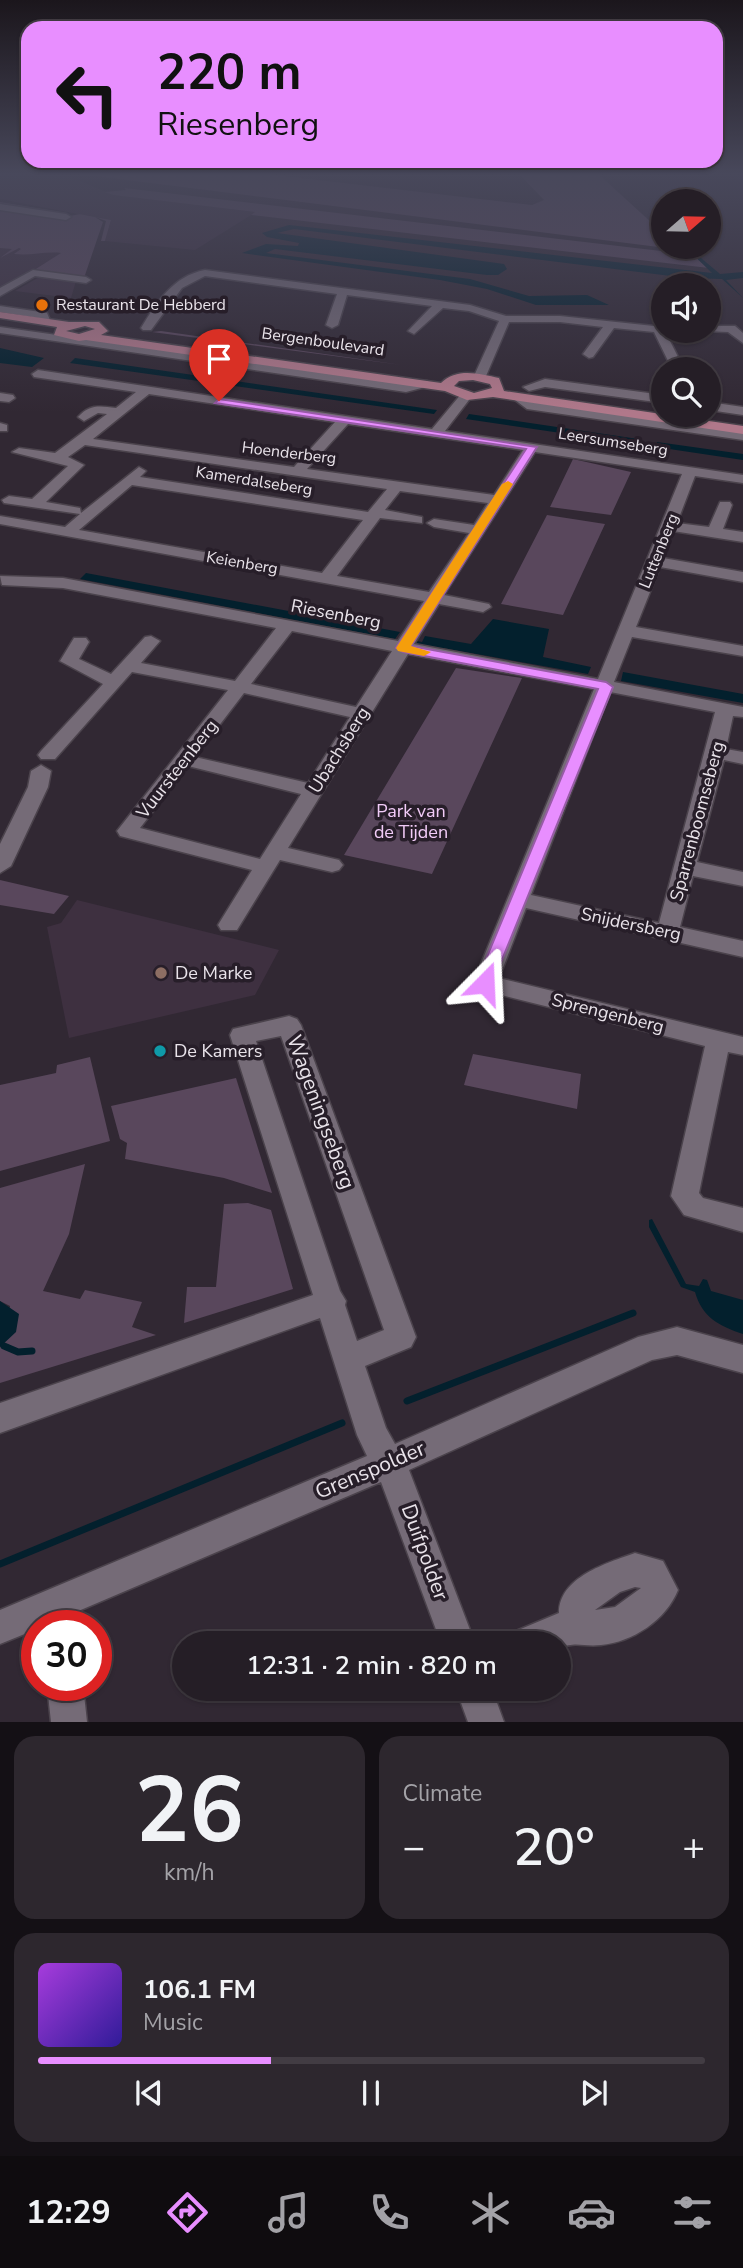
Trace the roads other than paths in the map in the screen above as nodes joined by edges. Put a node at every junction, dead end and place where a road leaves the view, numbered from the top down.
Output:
1 (86, 280) dead end
2 (343, 291) junction
3 (0, 293) edge
4 (440, 304) junction
5 (0, 312) edge
6 (505, 319) junction
7 (44, 320) joint
8 (519, 320) junction
9 (0, 324) edge
10 (332, 325) dead end
11 (610, 326) junction
12 (32, 328) junction
13 (103, 328) junction
14 (147, 328) dead end
15 (721, 328) edge
16 (63, 329) junction
17 (651, 330) edge
18 (6, 331) edge
19 (414, 331) dead end
20 (90, 337) junction
21 (743, 340) edge
22 (117, 344) junction
23 (589, 354) dead end
24 (490, 357) junction
25 (38, 374) dead end
26 (482, 374) junction
27 (452, 383) junction
28 (427, 384) joint
29 (529, 387) junction
30 (495, 388) junction
31 (145, 391) junction
32 (466, 396) junction
33 (517, 397) junction
34 (651, 397) edge
35 (651, 404) edge
36 (721, 408) edge
37 (743, 411) edge
38 (119, 412) junction
39 (721, 415) edge
40 (84, 417) dead end
41 (743, 418) edge
42 (344, 421) junction
43 (743, 430) edge
44 (436, 433) junction
45 (743, 436) edge
46 (82, 441) junction
47 (532, 447) junction
48 (19, 452) dead end
49 (161, 453) junction
50 (58, 458) junction
51 (690, 471) junction
52 (297, 472) junction
53 (743, 479) edge
54 (130, 480) junction
55 (397, 485) junction
56 (9, 500) dead end
57 (497, 500) junction
58 (36, 504) junction
59 (725, 505) dead end
60 (75, 510) dead end
61 (373, 515) junction
62 (0, 520) edge
63 (417, 520) dead end
64 (434, 523) dead end
65 (669, 526) junction
66 (480, 530) junction
67 (69, 531) junction
68 (714, 533) junction
69 (743, 537) edge
70 (655, 561) junction
71 (743, 577) edge
72 (327, 578) junction
73 (2, 580) dead end
74 (434, 598) junction
75 (483, 607) dead end
76 (287, 626) junction
77 (627, 631) junction
78 (151, 641) dead end
79 (80, 642) dead end
80 (403, 648) junction
81 (743, 651) edge
82 (128, 666) junction
83 (113, 682) junction
84 (241, 687) junction
85 (606, 687) junction
86 (734, 710) edge
87 (362, 714) junction
88 (716, 753) junction
89 (743, 758) edge
90 (185, 760) junction
91 (314, 790) junction
92 (271, 860) junction
93 (332, 865) dead end
94 (0, 866) edge
95 (686, 867) junction
96 (743, 878) edge
97 (518, 899) junction
98 (229, 925) dead end
99 (667, 933) junction
100 (743, 949) edge
101 (718, 1040) junction
102 (743, 1046) edge
103 (743, 1220) edge
104 (332, 1301) junction
105 (348, 1359) junction
106 (743, 1359) edge
107 (0, 1418) edge
108 (387, 1464) junction
109 (68, 1610) edge
110 (21, 1622) edge
111 (576, 1624) dead end
112 (0, 1627) edge
113 (454, 1631) edge
114 (558, 1631) edge
115 (67, 1701) edge
116 (478, 1701) edge
117 (69, 1722) edge
118 (485, 1722) edge

1 - 3 street
2 - 4 street
2 - 10 street
2 - 14 street
4 - 6 street
4 - 19 street
5 - 7 street
6 - 8 street
6 - 24 street
7 - 16 main road
8 - 11 street
8 - 24 street
9 - 12 main road, Bergenboulevard
11 - 17 street
11 - 23 street
12 - 16 main road, Bergenboulevard
12 - 18 street, Bergenboulevard
13 - 16 main road, Bergenboulevard
13 - 20 main road
13 - 27 main road, Bergenboulevard
15 - 21 street
16 - 20 main road, Bergenboulevard
18 - 22 street, Bergenboulevard
20 - 22 main road, Bergenboulevard
22 - 28 street, Bergenboulevard
24 - 26 street
25 - 31 street, Leersumseberg
26 - 27 main road
26 - 30 main road
27 - 28 main road, Bergenboulevard
27 - 32 main road
29 - 30 main road
29 - 34 street
29 - 35 main road
30 - 32 main road
30 - 33 main road
31 - 38 street
31 - 42 street, Leersumseberg
32 - 44 street
33 - 43 main road
33 - 45 street
36 - 37 street
38 - 40 street
38 - 46 street
39 - 41 main road
42 - 44 street, Leersumseberg
42 - 52 street
44 - 47 street, Leersumseberg
46 - 49 street, Hoenderberg
46 - 50 street
47 - 51 street, Leersumseberg
47 - 57 street, Ubachsberg
48 - 50 street
49 - 52 street, Hoenderberg
49 - 54 street
50 - 58 street
51 - 53 street, Leersumseberg
51 - 65 street, Luttenberg
52 - 55 street, Hoenderberg
54 - 61 street, Kamerdalseberg
54 - 67 street
55 - 57 street, Hoenderberg
55 - 61 street
56 - 58 street
57 - 66 street, Ubachsberg
58 - 60 street
59 - 68 street
61 - 63 street, Kamerdalseberg
61 - 72 street
62 - 67 street, Keienberg
64 - 66 street
65 - 68 street
65 - 70 street, Luttenberg
66 - 74 street, Ubachsberg
67 - 72 street, Keienberg
68 - 69 street
70 - 71 street
70 - 77 street, Luttenberg
72 - 74 street, Keienberg
73 - 76 street, Riesenberg
74 - 75 street, Keienberg
74 - 80 street, Ubachsberg
76 - 80 street, Riesenberg
76 - 84 street, Vuursteenberg
77 - 81 street
77 - 85 street, Sprengenberg
78 - 82 street
79 - 83 street
80 - 85 street, Riesenberg
80 - 87 street, Ubachsberg
82 - 83 street
82 - 84 street
83 - 94 street
84 - 87 street
84 - 90 street, Vuursteenberg
85 - 86 street, Riesenberg
85 - 97 street, Sprengenberg
86 - 88 street, Sparrenboomseberg
87 - 91 street, Ubachsberg
88 - 89 street
88 - 95 street, Sparrenboomseberg
90 - 91 street
90 - 92 street, Vuursteenberg
91 - 92 street, Ubachsberg
92 - 93 street
92 - 98 street, Ubachsberg
95 - 96 street
95 - 99 street, Sparrenboomseberg
97 - 99 street, Snijdersberg
97 - 101 street, Sprengenberg
99 - 100 street, Snijdersberg
101 - 102 street
101 - 103 street
104 - 105 street, Wageningseberg
104 - 105 street, Wageningseberg
104 - 107 street
105 - 108 street, Wageningseberg
106 - 108 street, Grenspolder
108 - 109 street, Grenspolder
108 - 113 street, Duifpolder
110 - 112 street, Grenspolder
111 - 114 street
115 - 117 street
116 - 118 street

